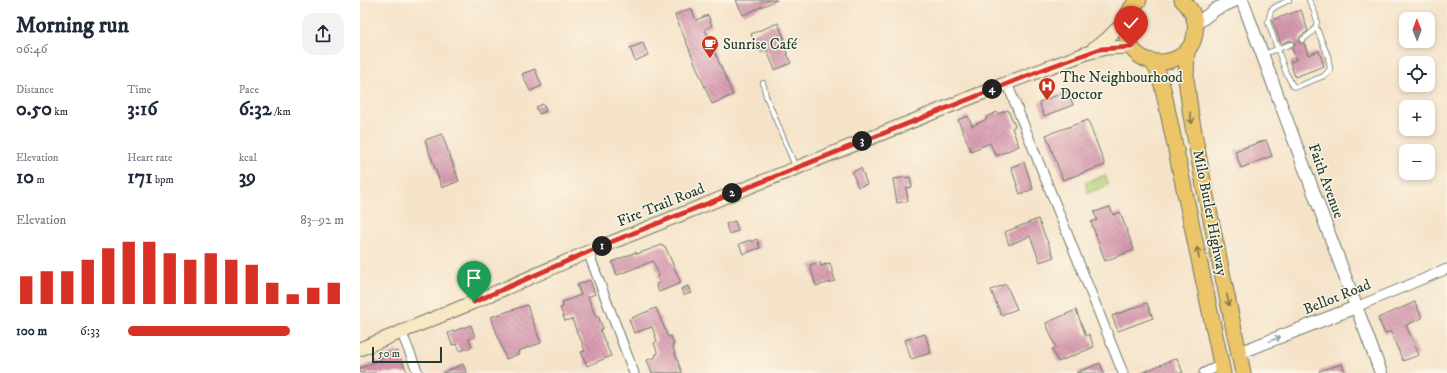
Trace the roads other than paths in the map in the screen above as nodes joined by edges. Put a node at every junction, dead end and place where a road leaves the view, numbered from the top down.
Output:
1 (1182, 0) edge
2 (1236, 0) edge
3 (1242, 0) edge
4 (1289, 0) edge
5 (1309, 0) edge
6 (1137, 1) edge
7 (1126, 20) junction
8 (1196, 24) junction
9 (1316, 27) junction
10 (1302, 40) dead end
11 (1291, 44) dead end
12 (1131, 47) junction
13 (1277, 49) junction
14 (1187, 51) junction
15 (1087, 53) junction
16 (1262, 54) junction
17 (1151, 61) junction
18 (763, 83) dead end
19 (1007, 83) junction
20 (796, 168) junction
21 (588, 252) junction
22 (1447, 269) edge
23 (1356, 307) junction
24 (401, 331) junction
25 (360, 349) edge
26 (1239, 353) junction
27 (1222, 369) edge
28 (418, 373) edge
29 (634, 373) edge
30 (1123, 373) edge
31 (1204, 373) edge
32 (1243, 373) edge
33 (1381, 373) edge

1 - 8 main road
2 - 8 street
3 - 16 street, Faith Avenue
4 - 13 lane
5 - 9 lane
6 - 7 main road
7 - 12 main road
7 - 15 main road, Fire Trail Road
8 - 14 main road
9 - 10 lane
9 - 13 lane
11 - 13 lane
12 - 15 main road, Fire Trail Road
12 - 17 main road
13 - 16 lane
14 - 17 main road
14 -> 26 main road, Milo Butler Highway
15 - 19 main road, Fire Trail Road
16 - 23 street, Faith Avenue
27 -> 17 main road, Milo Butler Highway
18 - 20 lane
19 - 20 main road, Fire Trail Road
19 - 30 street
20 - 21 main road, Fire Trail Road
21 - 24 main road, Fire Trail Road
21 - 29 street
22 - 23 street, Bellot Road
26 -> 23 street, Bellot Road
23 - 33 street, Faith Avenue
24 - 25 main road, Fire Trail Road
24 - 28 street
26 - 32 main road, Milo Butler Highway
27 - 31 street

